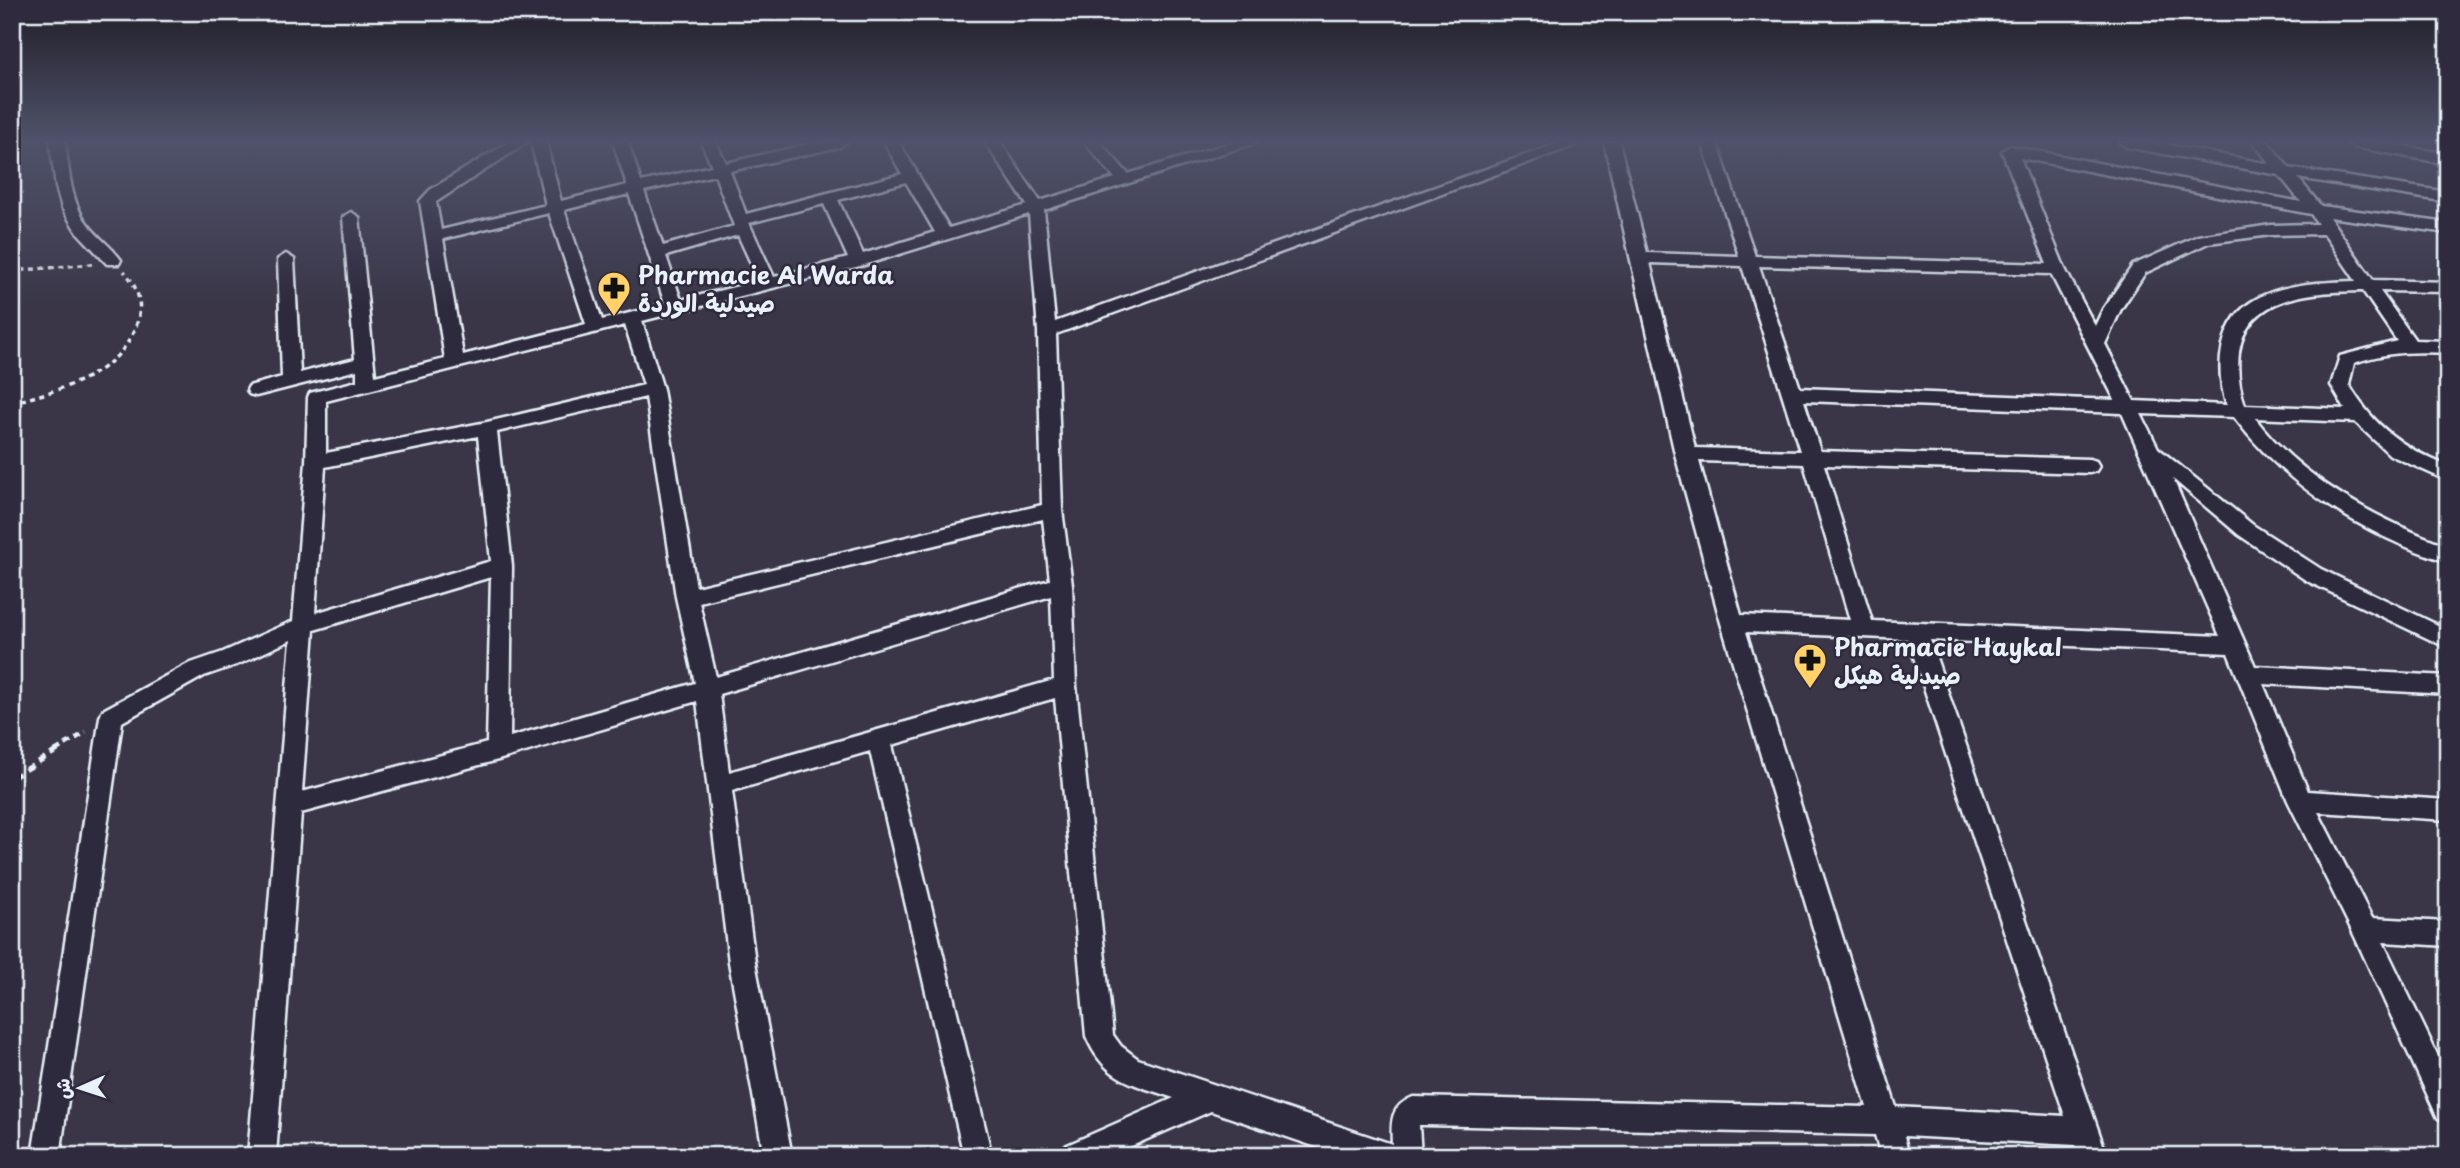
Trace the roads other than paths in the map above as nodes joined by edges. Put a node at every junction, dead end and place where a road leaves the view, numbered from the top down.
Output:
1 (68, 197) edge
2 (432, 197) edge
3 (552, 197) edge
4 (599, 197) edge
5 (638, 197) edge
6 (731, 197) edge
7 (835, 197) edge
8 (921, 197) edge
9 (1030, 197) edge
10 (1073, 197) edge
11 (1414, 197) edge
12 (1626, 197) edge
13 (1727, 197) edge
14 (2028, 197) edge
15 (2242, 197) edge
16 (2303, 197) edge
17 (829, 198) junction
18 (555, 207) junction
19 (1037, 207) junction
20 (2316, 211) junction
21 (351, 217) dead end
22 (741, 225) junction
23 (2448, 228) edge
24 (2328, 229) junction
25 (944, 234) junction
26 (436, 236) junction
27 (657, 253) junction
28 (1642, 258) junction
29 (286, 259) dead end
30 (113, 260) road end
31 (858, 261) junction
32 (1749, 263) junction
33 (2057, 269) junction
34 (769, 283) junction
35 (2367, 284) junction
36 (2448, 288) edge
37 (675, 307) junction
38 (632, 318) junction
39 (596, 327) junction
40 (1047, 331) junction
41 (2096, 344) junction
42 (2409, 345) junction
43 (2448, 347) edge
44 (365, 362) junction
45 (455, 362) junction
46 (291, 382) junction
47 (368, 385) junction
48 (654, 389) junction
49 (256, 390) dead end
50 (1793, 394) junction
51 (2128, 405) junction
52 (2238, 410) junction
53 (2357, 416) junction
54 (486, 428) junction
55 (2150, 450) junction
56 (1685, 454) junction
57 (1812, 458) junction
58 (316, 462) junction
59 (2089, 466) dead end
60 (2448, 474) edge
61 (1052, 510) junction
62 (2448, 554) edge
63 (502, 566) junction
64 (1061, 584) junction
65 (687, 597) junction
66 (1732, 623) junction
67 (303, 625) junction
68 (1863, 628) junction
69 (1916, 630) junction
70 (2448, 640) edge
71 (2234, 645) junction
72 (2249, 674) junction
73 (2448, 685) edge
74 (1065, 686) junction
75 (706, 688) junction
76 (879, 739) junction
77 (498, 750) junction
78 (719, 785) junction
79 (2300, 801) junction
80 (291, 805) junction
81 (2448, 810) edge
82 (2364, 929) junction
83 (2448, 933) edge
84 (2442, 1083) edge
85 (1210, 1097) junction
86 (2448, 1108) edge
87 (1886, 1121) junction
88 (2089, 1144) edge
89 (46, 1156) edge
90 (262, 1156) edge
91 (778, 1156) edge
92 (978, 1156) edge
93 (1075, 1156) edge
94 (1385, 1156) edge
95 (1407, 1156) edge
96 (1895, 1156) edge

1 - 30 street
2 - 26 street
3 - 18 street
4 - 18 street
5 - 27 street
6 - 22 street
7 - 17 street
8 - 25 street
9 - 19 street
10 - 19 street
11 - 40 street
12 - 28 street
13 - 32 street
14 - 33 street
15 - 20 street
16 - 20 street
17 - 22 street
17 - 31 street
18 - 26 street
18 - 39 street
19 - 25 street
19 - 40 street
20 - 23 street
20 - 24 street
21 - 44 street
22 - 27 street
22 - 34 street
24 - 35 street
24 - 41 street
25 - 31 street
26 - 45 street
27 - 37 street
28 - 32 street
28 - 56 street
29 - 46 street
31 - 34 street
32 - 33 street
32 - 50 street
33 - 41 street
34 - 37 street
35 - 36 street
35 - 42 street
35 - 52 street
37 - 38 street
38 - 39 street
38 - 48 street
39 - 45 street
40 - 61 street
41 - 51 street
42 - 43 street
42 - 53 street
44 - 46 street
44 - 47 street
45 - 47 street
46 - 49 street
47 - 58 street
48 - 54 street
48 - 65 street
50 - 51 street
50 - 57 street
51 - 52 street
51 - 55 street
52 - 53 street
52 - 62 street
53 - 60 street
54 - 58 street
54 - 63 street
55 - 70 street
55 - 71 street
56 - 57 street
56 - 66 street
57 - 59 street
57 - 68 street
58 - 67 street
61 - 64 street
61 - 65 street
63 - 67 street
63 - 77 street
64 - 74 street
64 - 75 street
65 - 75 street
66 - 68 street
66 - 87 street
67 - 80 street
67 - 89 street
68 - 69 street
69 - 71 street
69 - 88 street
71 - 72 street
72 - 73 street
72 - 79 street
74 - 76 street
74 - 85 street
75 - 77 street
75 - 78 street
76 - 78 street
76 - 92 street
77 - 80 street
78 - 91 street
79 - 81 street
79 - 82 street
80 - 90 street
82 - 83 street
82 - 84 street
84 - 86 street
85 - 93 street
85 - 94 street
87 - 88 street
87 - 95 street
87 - 96 street

